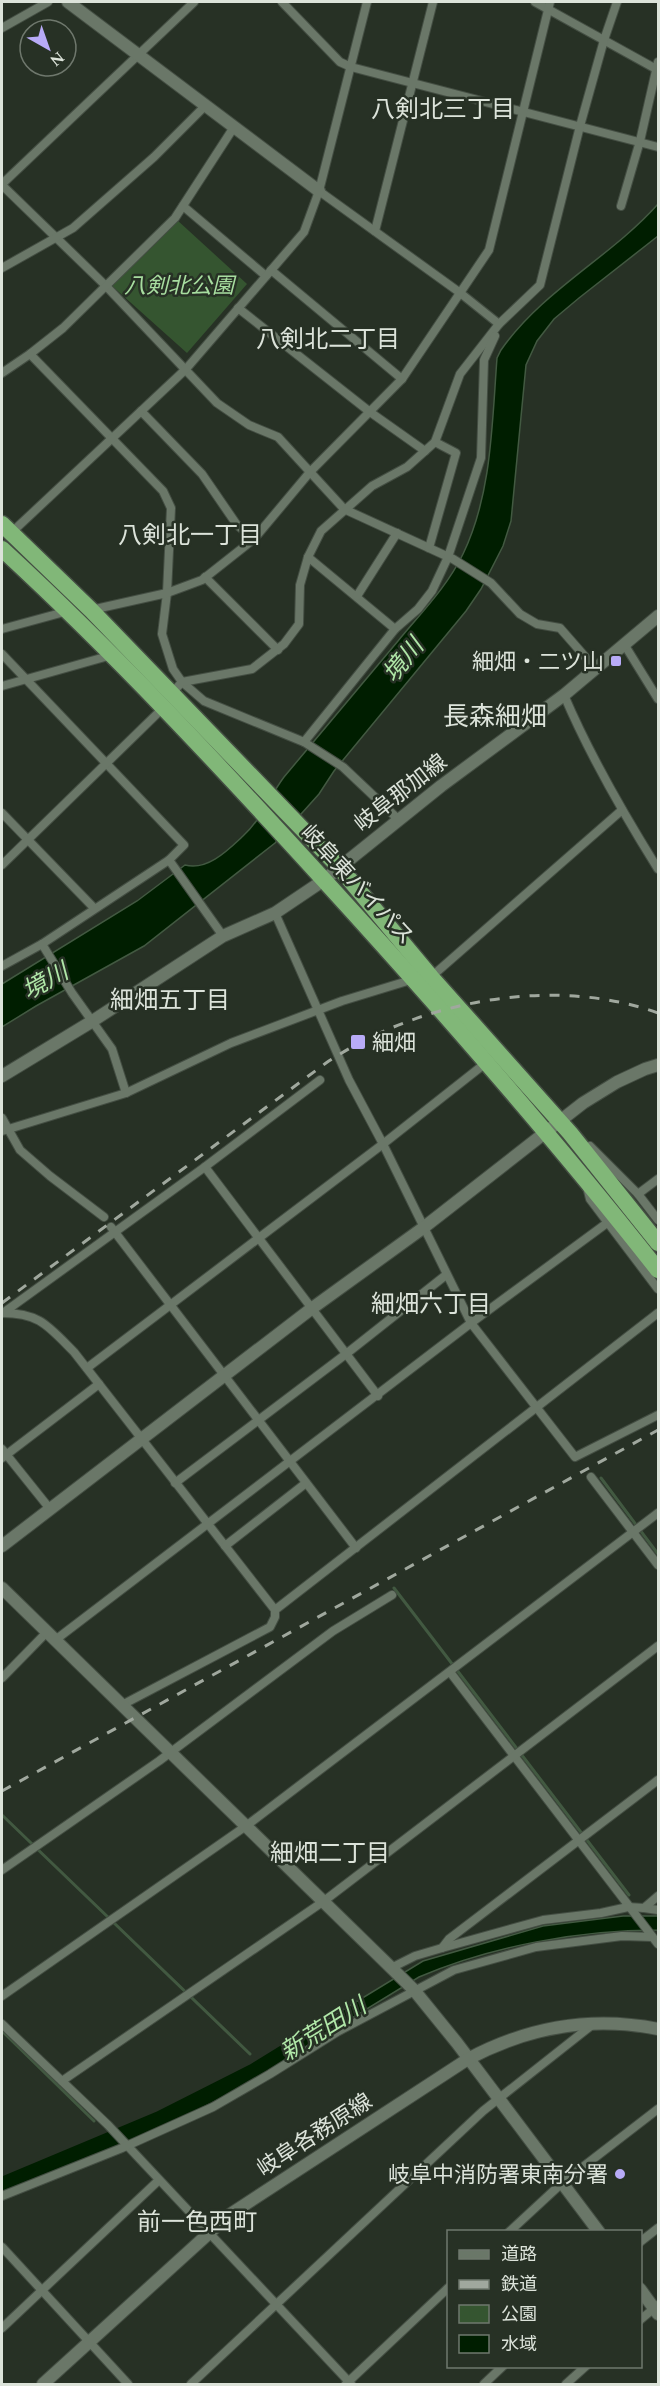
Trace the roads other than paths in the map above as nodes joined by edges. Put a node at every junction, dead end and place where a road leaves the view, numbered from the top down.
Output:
1 (48, 2) edge
2 (68, 2) edge
3 (194, 2) edge
4 (282, 2) edge
5 (367, 2) edge
6 (433, 2) edge
7 (535, 2) edge
8 (617, 2) edge
9 (549, 5) edge
10 (2, 28) edge
11 (604, 40) junction
12 (138, 54) junction
13 (351, 67) junction
14 (658, 67) edge
15 (413, 83) junction
16 (205, 106) junction
17 (521, 112) junction
18 (580, 126) junction
19 (234, 128) junction
20 (640, 141) junction
21 (658, 147) edge
22 (2, 184) edge
23 (319, 191) junction
24 (183, 206) junction
25 (621, 206) dead end
26 (375, 231) junction
27 (56, 238) junction
28 (2, 268) edge
29 (268, 273) junction
30 (106, 286) junction
31 (459, 292) junction
32 (238, 308) junction
33 (500, 324) junction
34 (30, 354) junction
35 (186, 369) junction
36 (2, 374) edge
37 (402, 379) junction
38 (141, 411) junction
39 (370, 412) junction
40 (111, 438) junction
41 (435, 442) junction
42 (425, 451) junction
43 (310, 472) junction
44 (344, 508) junction
45 (6, 528) edge
46 (398, 533) junction
47 (254, 539) junction
48 (429, 548) junction
49 (2, 549) edge
50 (308, 557) junction
51 (451, 558) junction
52 (206, 578) junction
53 (167, 593) junction
54 (357, 596) junction
55 (92, 610) junction
56 (69, 611) junction
57 (658, 616) edge
58 (2, 629) edge
59 (395, 629) junction
60 (624, 644) junction
61 (278, 650) junction
62 (2, 654) edge
63 (112, 655) junction
64 (595, 668) junction
65 (26, 680) junction
66 (2, 686) edge
67 (177, 687) junction
68 (564, 695) junction
69 (658, 699) edge
70 (162, 710) junction
71 (305, 742) junction
72 (107, 763) junction
73 (622, 810) junction
74 (2, 813) edge
75 (398, 819) junction
76 (27, 840) junction
77 (169, 860) junction
78 (2, 866) edge
79 (340, 868) junction
80 (658, 869) edge
81 (324, 880) junction
82 (94, 908) junction
83 (275, 913) junction
84 (223, 936) junction
85 (42, 944) junction
86 (2, 966) edge
87 (423, 978) junction
88 (316, 1010) junction
89 (92, 1022) junction
90 (487, 1062) junction
91 (658, 1065) edge
92 (2, 1076) edge
93 (320, 1080) dead end
94 (126, 1093) junction
95 (2, 1118) edge
96 (564, 1127) junction
97 (4, 1130) edge
98 (544, 1132) junction
99 (383, 1144) junction
100 (205, 1167) junction
101 (658, 1179) edge
102 (586, 1180) junction
103 (630, 1196) junction
104 (104, 1217) dead end
105 (658, 1220) edge
106 (607, 1223) junction
107 (423, 1228) junction
108 (113, 1230) junction
109 (258, 1238) junction
110 (658, 1243) edge
111 (658, 1270) edge
112 (446, 1275) junction
113 (658, 1289) edge
114 (170, 1305) junction
115 (311, 1310) junction
116 (658, 1312) edge
117 (2, 1313) edge
118 (471, 1323) junction
119 (346, 1354) junction
120 (87, 1368) junction
121 (224, 1376) junction
122 (99, 1384) junction
123 (378, 1395) junction
124 (537, 1406) junction
125 (658, 1415) edge
126 (257, 1419) junction
127 (141, 1439) junction
128 (3, 1454) edge
129 (289, 1462) junction
130 (591, 1477) dead end
131 (175, 1483) junction
132 (306, 1484) junction
133 (50, 1509) junction
134 (658, 1514) edge
135 (207, 1523) junction
136 (634, 1532) junction
137 (2, 1546) edge
138 (225, 1546) junction
139 (356, 1548) junction
140 (658, 1564) edge
141 (3, 1593) edge
142 (392, 1595) dead end
143 (275, 1610) junction
144 (50, 1637) junction
145 (658, 1646) edge
146 (450, 1672) junction
147 (2, 1678) edge
148 (122, 1705) junction
149 (170, 1752) junction
150 (514, 1758) junction
151 (658, 1780) edge
152 (246, 1826) junction
153 (580, 1840) junction
154 (2, 1870) edge
155 (658, 1896) edge
156 (324, 1901) junction
157 (644, 1908) junction
158 (631, 1910) junction
159 (658, 1910) edge
160 (653, 1938) edge
161 (441, 1948) junction
162 (394, 1969) junction
163 (412, 1988) junction
164 (2, 1996) edge
165 (595, 2023) junction
166 (2, 2024) edge
167 (658, 2029) edge
168 (468, 2059) junction
169 (62, 2081) junction
170 (498, 2099) junction
171 (658, 2109) edge
172 (127, 2144) junction
173 (159, 2180) junction
174 (562, 2183) junction
175 (2, 2196) edge
176 (658, 2228) edge
177 (511, 2230) edge
178 (597, 2230) edge
179 (209, 2231) junction
180 (642, 2240) edge
181 (2, 2247) edge
182 (447, 2289) edge
183 (41, 2290) junction
184 (642, 2291) edge
185 (276, 2304) junction
186 (657, 2309) edge
187 (642, 2319) edge
188 (2, 2328) edge
189 (88, 2342) junction
190 (502, 2368) edge
191 (585, 2368) edge
192 (348, 2383) edge
193 (43, 2385) edge
194 (128, 2385) edge
195 (191, 2385) edge
196 (484, 2385) edge
197 (566, 2385) edge

1 - 10 street
2 - 12 street
3 - 12 street
4 - 13 street
5 - 13 street
6 - 15 street
7 - 9 street
8 - 11 street
9 - 11 street
9 - 17 street
11 - 14 street
11 - 18 street
12 - 16 street
12 - 22 street
13 - 15 street
13 - 23 street
14 - 20 street
15 - 17 street
15 - 26 street
16 - 19 street
16 - 27 street
17 - 18 street
17 - 31 street
18 - 20 street
18 - 33 street
19 - 23 street
19 - 24 street
20 - 21 street
20 - 25 street
22 - 27 street
23 - 26 street
23 - 29 street
24 - 29 street
24 - 30 street
26 - 31 street
27 - 28 street
27 - 30 street
29 - 32 street
29 - 37 street
30 - 34 street
30 - 35 street
31 - 33 street
31 - 37 street
32 - 35 street
32 - 39 street
33 - 41 street
33 - 51 street
34 - 36 street
34 - 40 street
35 - 38 street
35 - 43 street
37 - 39 street
38 - 40 street
38 - 47 street
39 - 42 street
39 - 43 street
40 - 45 street
40 - 53 street
41 - 42 street
41 - 48 street
42 - 44 street
43 - 44 street
43 - 47 street
44 - 46 street
44 - 50 street
45 - 55 highway, 岐阜東バイパス
46 - 48 street
46 - 54 street
47 - 52 street
48 - 51 street
49 - 56 highway, 岐阜東バイパス
50 - 54 street
50 - 61 street
51 - 59 street
51 - 64 street
52 - 53 street
52 - 61 street
53 - 55 street
53 - 67 street
54 - 59 street
55 - 67 highway, 岐阜東バイパス
56 - 58 street
56 - 63 highway, 岐阜東バイパス
57 - 60 street, 岐阜那加線
59 - 71 street
60 - 64 street, 岐阜那加線
60 - 69 street
61 - 67 street
62 - 65 street
63 - 65 street
63 - 70 highway, 岐阜東バイパス
64 - 68 street, 岐阜那加線
65 - 66 street
65 - 72 street
67 - 71 street
67 - 79 highway, 岐阜東バイパス
68 - 73 street
68 - 75 street, 岐阜那加線
70 - 72 street
70 - 81 highway, 岐阜東バイパス
71 - 75 street
72 - 76 street
72 - 77 street
73 - 80 street
73 - 87 street
74 - 76 street
75 - 79 street, 岐阜那加線
76 - 78 street
76 - 82 street
77 - 82 street
77 - 84 street
79 - 81 street, 岐阜那加線
79 - 87 highway, 岐阜東バイパス
81 - 83 street, 岐阜那加線
81 - 87 highway, 岐阜東バイパス
82 - 85 street
83 - 84 street, 岐阜那加線
83 - 88 street
84 - 89 street, 岐阜那加線
85 - 86 street
85 - 89 street
87 - 88 street
87 - 90 highway, 岐阜東バイパス
87 - 96 highway, 岐阜東バイパス
88 - 94 street
88 - 99 street
89 - 92 street, 岐阜那加線
89 - 94 street
90 - 98 highway, 岐阜東バイパス
90 - 99 street
91 - 96 street
93 - 100 street
94 - 97 street
95 - 97 street
96 - 98 street
96 - 103 highway, 岐阜東バイパス
97 - 104 street
98 - 102 highway, 岐阜東バイパス
98 - 107 street
99 - 107 street
99 - 109 street
100 - 108 street
100 - 109 street
101 - 103 street
102 - 106 street
102 - 111 highway, 岐阜東バイパス
103 - 105 street
103 - 110 highway, 岐阜東バイパス
106 - 113 street
106 - 118 street
107 - 112 street
107 - 115 street
108 - 114 street
108 - 117 street
109 - 114 street
109 - 115 street
112 - 118 street
112 - 119 street
114 - 120 street
114 - 121 street
115 - 119 street
115 - 121 street
116 - 124 street
117 - 120 street
118 - 123 street
118 - 124 street
119 - 123 street
119 - 126 street
120 - 122 street
121 - 126 street
121 - 127 street
122 - 127 street
122 - 128 street
123 - 129 street
124 - 125 street
124 - 139 street
126 - 129 street
126 - 131 street
127 - 131 street
127 - 133 street
128 - 133 street
129 - 132 street
129 - 135 street
130 - 136 street
131 - 135 street
132 - 138 street
132 - 139 street
133 - 137 street
134 - 136 street
135 - 138 street
135 - 144 street
136 - 140 street
136 - 146 street
138 - 143 street
139 - 143 street
141 - 144 street
142 - 149 street
143 - 148 street
144 - 147 street
144 - 148 street
145 - 150 street
146 - 150 street
146 - 152 street
148 - 149 street
149 - 152 street
149 - 154 street
150 - 153 street
150 - 156 street
151 - 153 street
152 - 156 street
152 - 164 street
153 - 158 street
153 - 161 street
155 - 157 street
156 - 162 street
156 - 169 street
157 - 158 street
157 - 159 street
158 - 160 street
158 - 161 street
160 - 163 street
161 - 162 street
162 - 163 street
163 - 168 street
163 - 172 street
165 - 167 street, 岐阜各務原線
165 - 168 street, 岐阜各務原線
165 - 170 street
166 - 169 street
168 - 170 street
168 - 179 street, 岐阜各務原線
169 - 172 street
170 - 174 street
170 - 185 street
171 - 174 street
172 - 173 street
172 - 175 street
173 - 179 street
173 - 183 street
174 - 177 street
174 - 178 street
176 - 180 street
179 - 185 street
179 - 189 street, 岐阜各務原線
181 - 183 street
182 - 192 street
183 - 188 street
183 - 189 street
184 - 186 street
185 - 192 street
185 - 195 street
186 - 187 street
189 - 193 street, 岐阜各務原線
189 - 194 street
190 - 196 street
191 - 197 street

